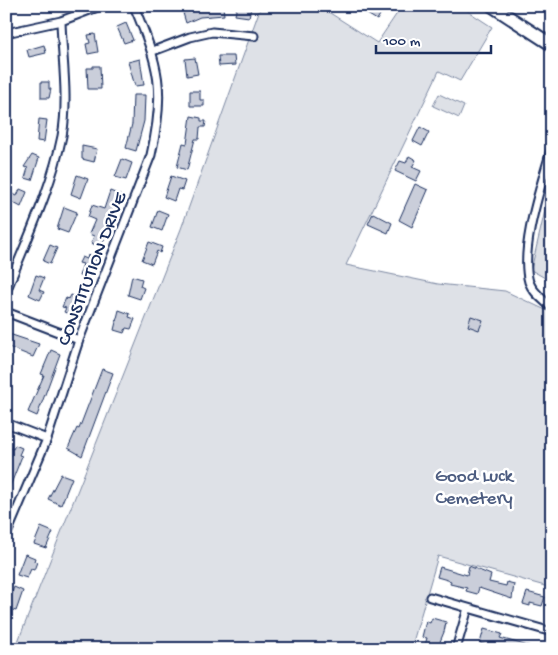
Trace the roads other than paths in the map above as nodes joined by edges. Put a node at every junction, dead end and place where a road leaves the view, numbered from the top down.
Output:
1 (100, 6) edge
2 (134, 6) edge
3 (492, 6) edge
4 (61, 21) junction
5 (6, 33) edge
6 (254, 36) dead end
7 (552, 45) edge
8 (153, 51) junction
9 (552, 146) edge
10 (6, 292) edge
11 (552, 308) edge
12 (6, 312) edge
13 (79, 340) junction
14 (6, 423) edge
15 (46, 439) junction
16 (6, 536) edge
17 (430, 597) dead end
18 (468, 608) junction
19 (552, 632) edge
20 (456, 649) edge

1 - 4 street
2 - 8 street, CONSTITUTION DRIVE
3 - 7 highway
4 - 5 street
4 - 10 street
6 - 8 street
8 - 13 street, CONSTITUTION DRIVE
9 - 11 street
12 - 13 street
13 - 15 street, CONSTITUTION DRIVE
14 - 15 street
15 - 16 street, CONSTITUTION DRIVE
17 - 18 street
18 - 19 street
18 - 20 street

